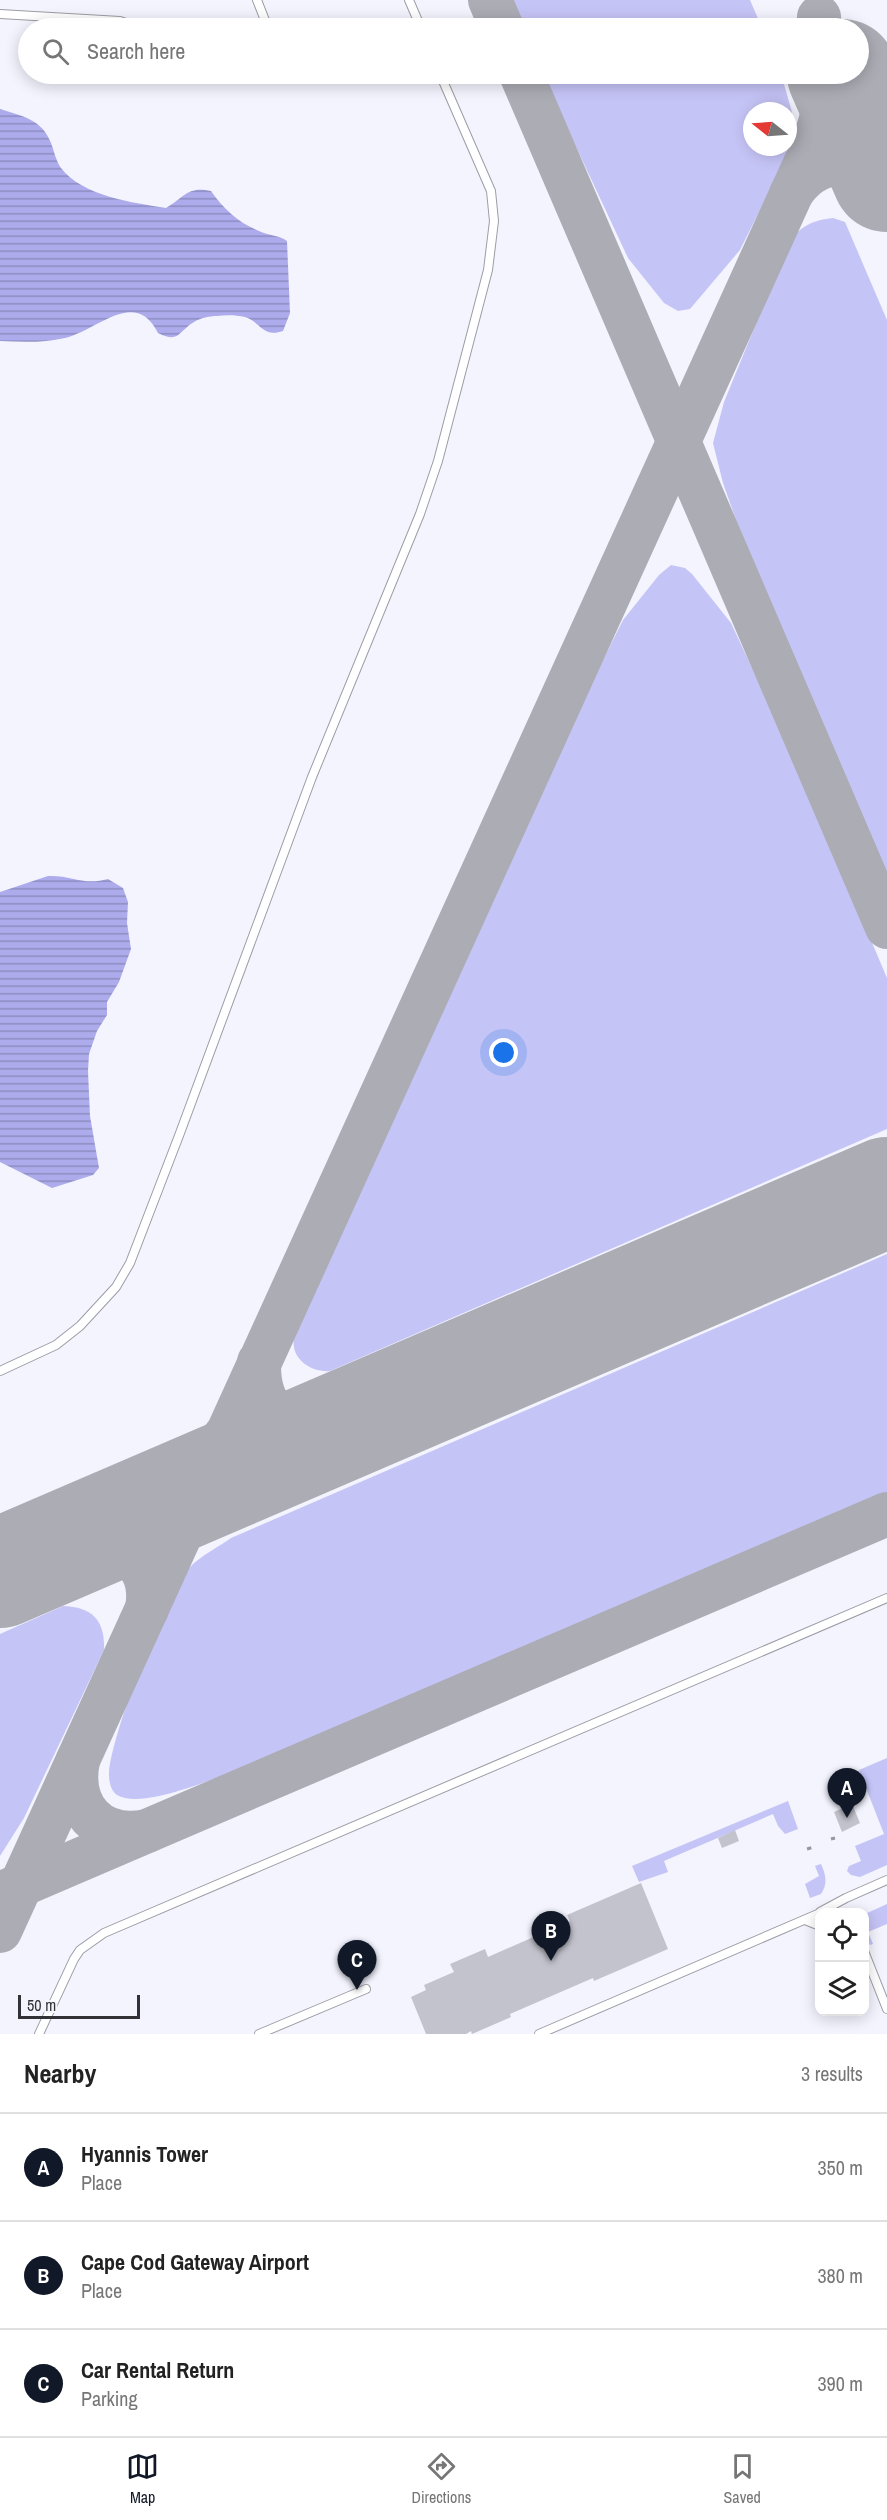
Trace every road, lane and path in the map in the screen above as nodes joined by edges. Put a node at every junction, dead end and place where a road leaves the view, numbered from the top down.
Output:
1 (257, 0) edge
2 (409, 0) edge
3 (0, 14) edge
4 (69, 18) edge
5 (264, 18) edge
6 (417, 18) edge
7 (444, 84) edge
8 (0, 1371) edge
9 (887, 1598) edge
10 (814, 1847) dead end
11 (807, 1850) dead end
12 (887, 1880) edge
13 (829, 1908) edge
14 (815, 1915) edge
15 (805, 1920) junction
16 (815, 1924) edge
17 (868, 1962) edge
18 (366, 1989) dead end
19 (887, 2009) edge
20 (39, 2034) edge
21 (259, 2034) edge
22 (539, 2034) edge

1 - 5 lane
2 - 6 lane
3 - 4 lane
7 - 8 lane
9 - 20 lane
10 - 11 path
12 - 13 lane
14 - 15 lane
15 - 16 lane
15 - 22 lane
17 - 19 lane
18 - 21 lane

